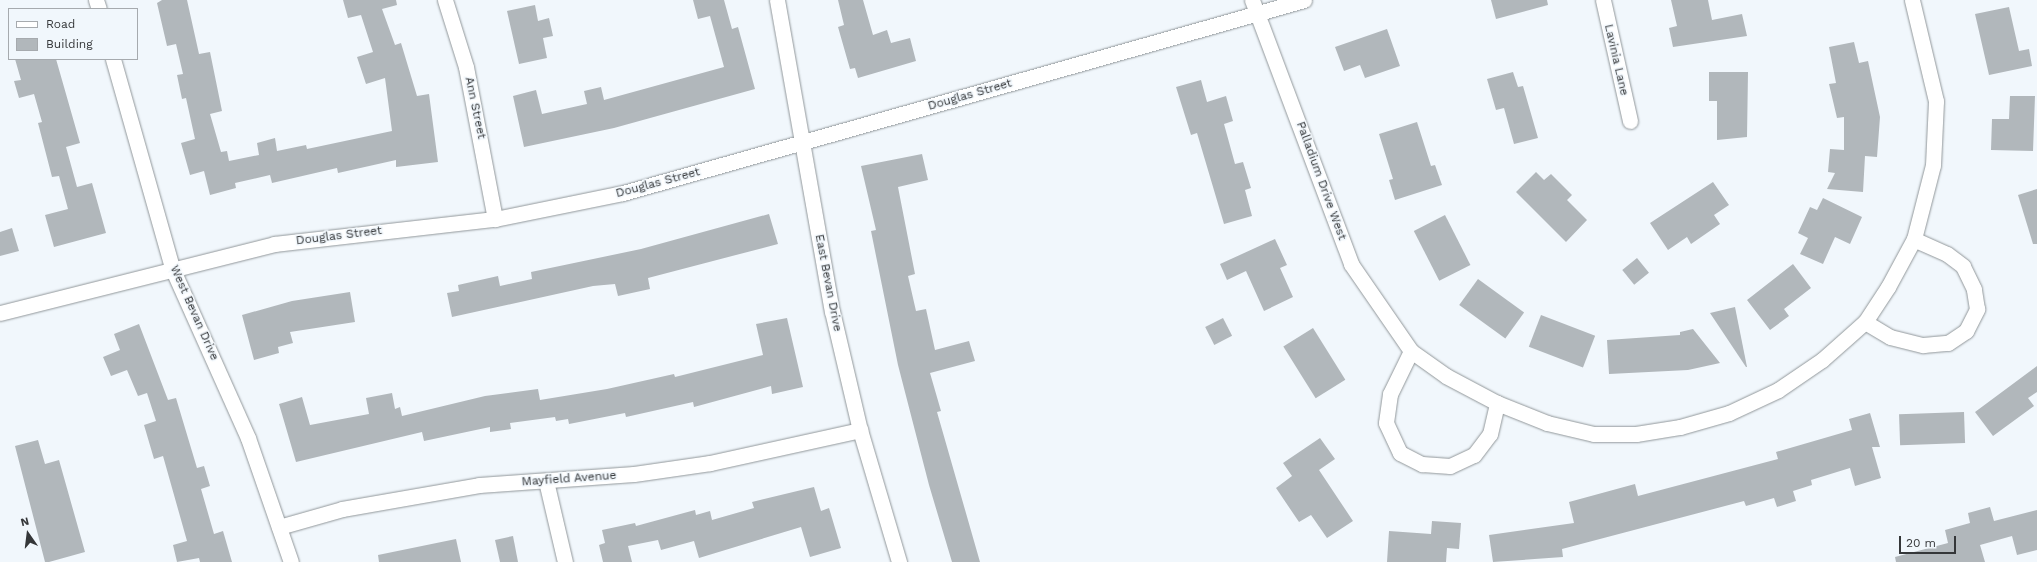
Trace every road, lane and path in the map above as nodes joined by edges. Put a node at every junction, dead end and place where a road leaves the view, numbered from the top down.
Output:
1 (445, 0) edge
2 (777, 0) edge
3 (1304, 0) edge
4 (1603, 0) edge
5 (1912, 0) edge
6 (1254, 7) edge
7 (113, 60) edge
8 (1630, 121) dead end
9 (804, 142) junction
10 (495, 219) junction
11 (1914, 239) junction
12 (172, 268) junction
13 (0, 313) edge
14 (1865, 322) junction
15 (1411, 351) junction
16 (1497, 403) junction
17 (860, 430) junction
18 (546, 481) junction
19 (279, 527) junction
20 (290, 562) edge
21 (565, 562) edge
22 (899, 562) edge

1 - 10 street, Ann Street
2 - 9 street, East Bevan Drive
3 - 6 street, Douglas Street
4 - 8 street, Lavinia Lane
5 - 11 street
6 - 9 street, Douglas Street
6 - 15 street, Palladium Drive West
7 - 12 street, West Bevan Drive
9 - 10 street, Douglas Street
9 - 17 street, East Bevan Drive
10 - 12 street, Douglas Street
11 - 14 street
11 - 14 street
12 - 13 street, Douglas Street
12 - 19 street, West Bevan Drive
14 - 16 street, Palladium Drive West
15 - 16 street, Palladium Drive West
15 - 16 street
17 - 18 street, Mayfield Avenue
17 - 22 street, East Bevan Drive
18 - 19 street, Mayfield Avenue
18 - 21 street
19 - 20 street, West Bevan Drive

